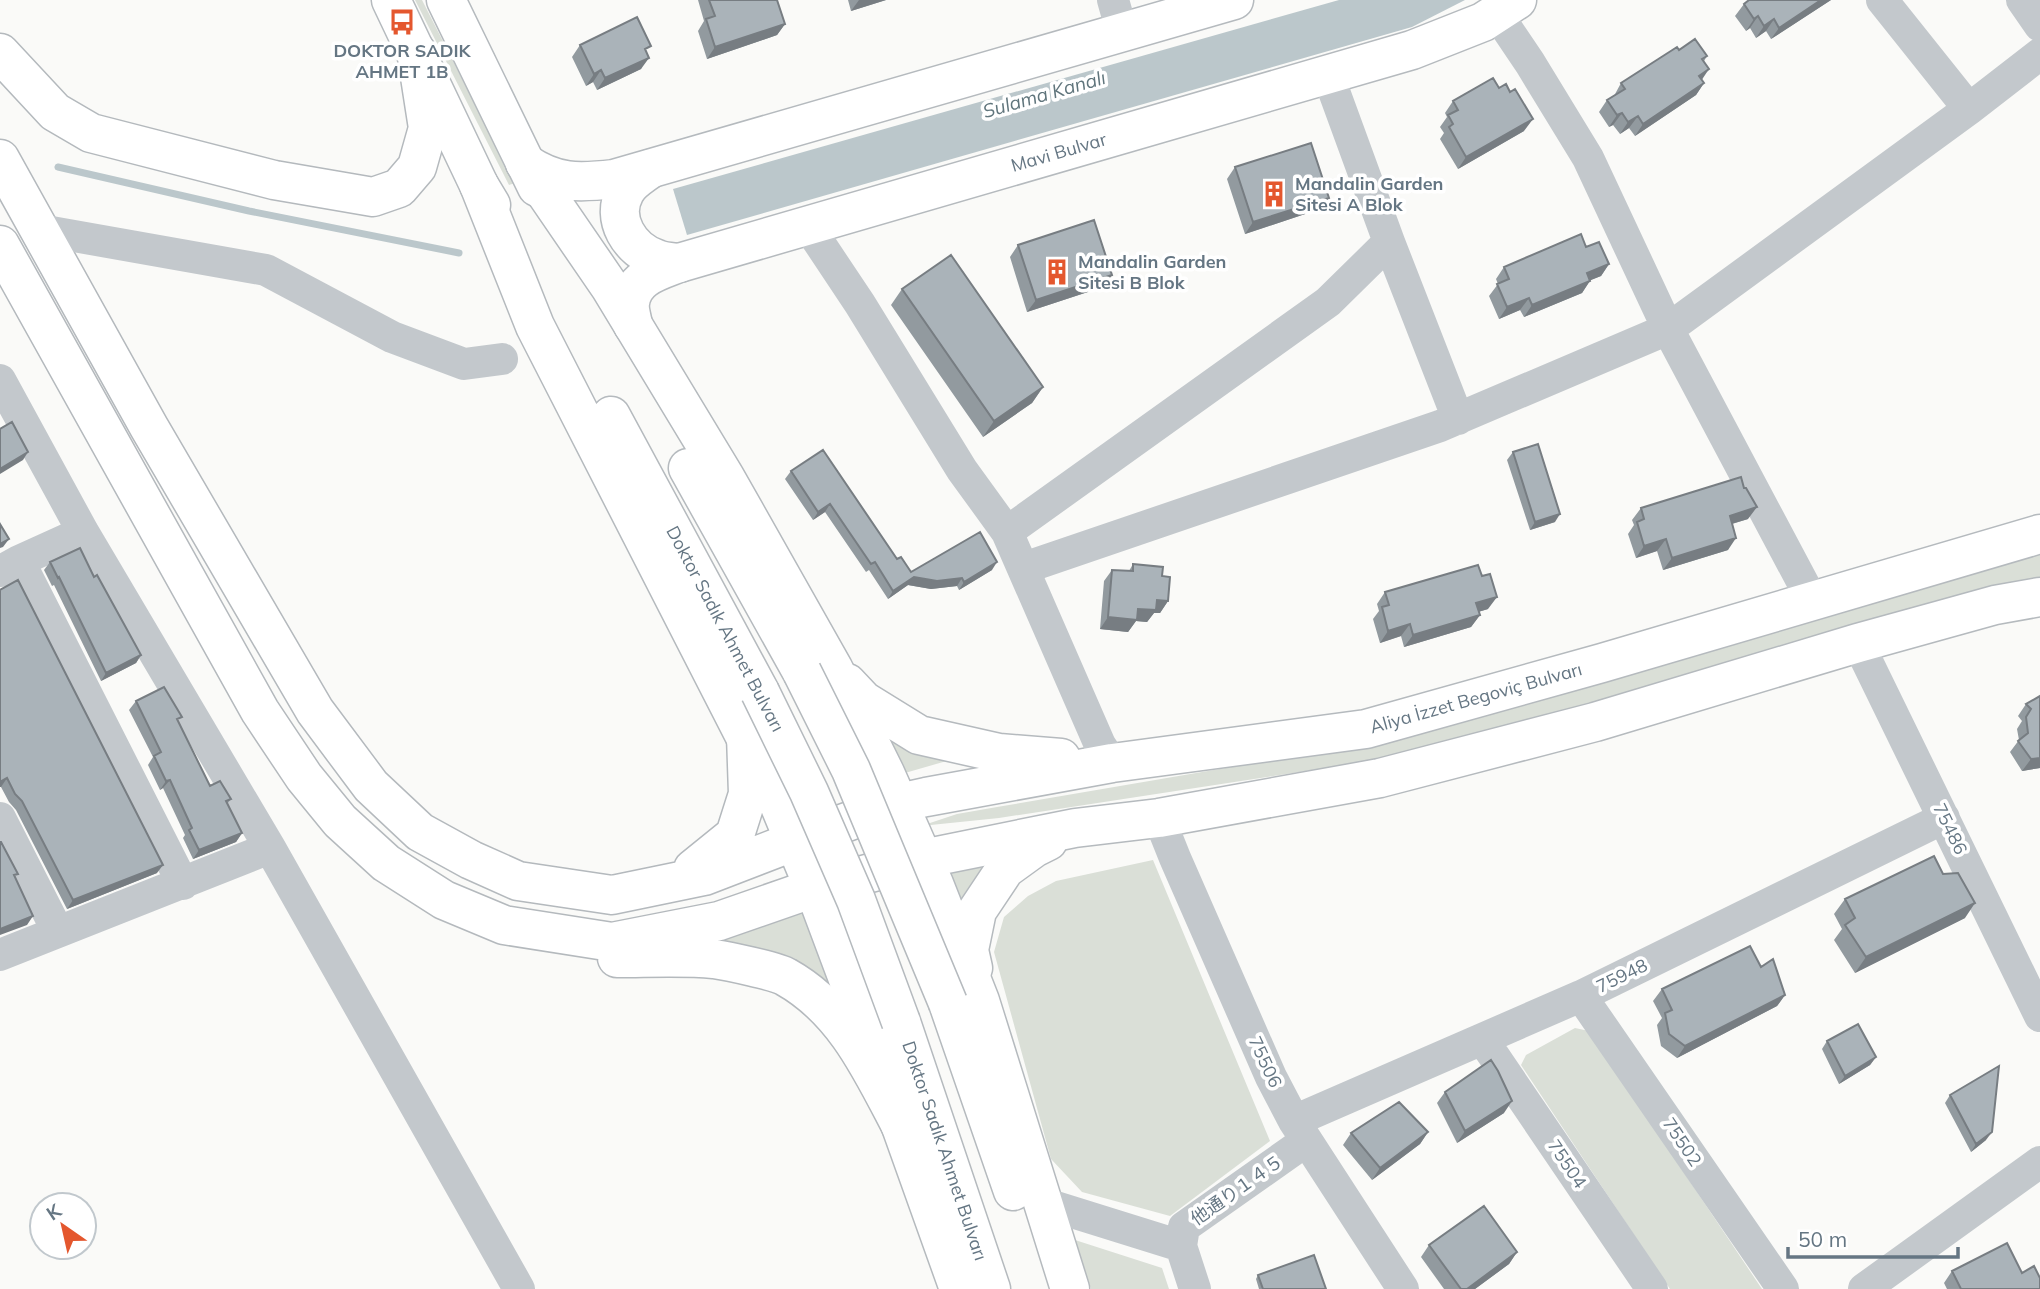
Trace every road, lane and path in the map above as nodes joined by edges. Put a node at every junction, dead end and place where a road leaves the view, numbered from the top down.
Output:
1 (391, 0) edge
2 (446, 0) edge
3 (1234, 0) edge
4 (1882, 0) edge
5 (2022, 0) edge
6 (1507, 7) edge
7 (1118, 16) edge
8 (2040, 26) edge
9 (416, 51) junction
10 (0, 53) edge
11 (2040, 54) edge
12 (1328, 75) junction
13 (1969, 108) junction
14 (0, 159) edge
15 (525, 163) junction
16 (650, 169) junction
17 (808, 226) junction
18 (40, 230) junction
19 (1389, 242) junction
20 (0, 245) edge
21 (679, 263) junction
22 (633, 325) junction
23 (1668, 329) junction
24 (502, 359) dead end
25 (4, 396) edge
26 (1458, 419) junction
27 (83, 532) junction
28 (1007, 532) junction
29 (2040, 534) edge
30 (10, 566) edge
31 (1024, 568) junction
32 (2040, 597) edge
33 (1812, 600) junction
34 (1857, 643) junction
35 (818, 661) junction
36 (745, 710) junction
37 (1112, 762) junction
38 (899, 803) junction
39 (0, 818) edge
40 (1159, 818) junction
41 (1944, 818) junction
42 (1075, 828) junction
43 (795, 841) junction
44 (271, 848) junction
45 (922, 859) junction
46 (674, 882) junction
47 (183, 884) junction
48 (814, 888) junction
49 (504, 925) junction
50 (58, 932) junction
51 (0, 955) edge
52 (962, 955) junction
53 (854, 995) junction
54 (1581, 996) junction
55 (964, 1002) junction
56 (2040, 1016) edge
57 (1483, 1040) junction
58 (902, 1128) junction
59 (1300, 1131) junction
60 (2040, 1162) edge
61 (1043, 1203) junction
62 (1181, 1246) junction
63 (1878, 1285) edge
64 (519, 1289) edge
65 (959, 1289) edge
66 (991, 1289) edge
67 (1045, 1289) edge
68 (1070, 1289) edge
69 (1195, 1289) edge
70 (1403, 1289) edge
71 (1652, 1289) edge
72 (1783, 1289) edge

1 - 9 main road, Doktor Sadık Ahmet Bulvarı
2 - 15 main road
3 - 7 main road
4 - 13 street
5 - 8 street
6 - 12 main road, Mavi Bulvar
6 - 23 street
7 - 16 main road
9 - 10 main road
9 - 36 main road, Doktor Sadık Ahmet Bulvarı
11 - 13 street
12 - 17 main road, Mavi Bulvar
12 - 19 street
13 - 23 street
14 - 18 main road, Aliya İzzet Begoviç Bulvarı
15 - 16 main road
15 - 22 main road
15 - 35 main road
16 - 21 main road
17 - 21 main road, Mavi Bulvar
17 - 28 street
18 - 24 street
18 - 46 main road, Aliya İzzet Begoviç Bulvarı
19 - 26 street
19 - 28 street
20 - 49 main road
21 - 22 main road, Mavi Bulvar
22 - 35 main road
23 - 26 street
23 - 33 street
25 - 27 street
26 - 31 street
27 - 30 street
27 - 44 street
28 - 31 street
29 - 33 main road, Aliya İzzet Begoviç Bulvarı
30 - 47 street
31 - 37 street
32 - 34 main road
33 - 37 main road, Aliya İzzet Begoviç Bulvarı
34 - 40 main road
34 - 41 street, 75486
35 - 36 main road
35 - 37 main road
35 - 38 main road
35 - 55 main road, bridge
36 - 43 main road
36 - 46 main road
36 - 66 main road, Doktor Sadık Ahmet Bulvarı, bridge
37 - 38 main road, Aliya İzzet Begoviç Bulvarı
38 - 43 main road, Aliya İzzet Begoviç Bulvarı
38 - 45 main road
39 - 50 street
40 - 42 main road
40 - 59 street, 75506
41 - 54 street, 75948
41 - 56 street, 75486
42 - 45 main road
42 - 55 main road
43 - 46 main road, Aliya İzzet Begoviç Bulvarı
43 - 48 main road
44 - 47 street
44 - 64 street
45 - 48 main road
45 - 52 main road
47 - 50 street
48 - 49 main road
48 - 53 main road
49 - 58 main road
50 - 51 street
52 - 53 main road
52 - 55 main road
53 - 58 main road
54 - 57 street, 75948
54 - 72 street, 75502
55 - 61 main road
55 - 67 main road
57 - 59 street, 75948
57 - 71 street, 75504
58 - 65 main road
59 - 62 street, 他通り１４５
59 - 70 street, 75506
60 - 63 street
61 - 62 street
61 - 68 main road
62 - 69 street

